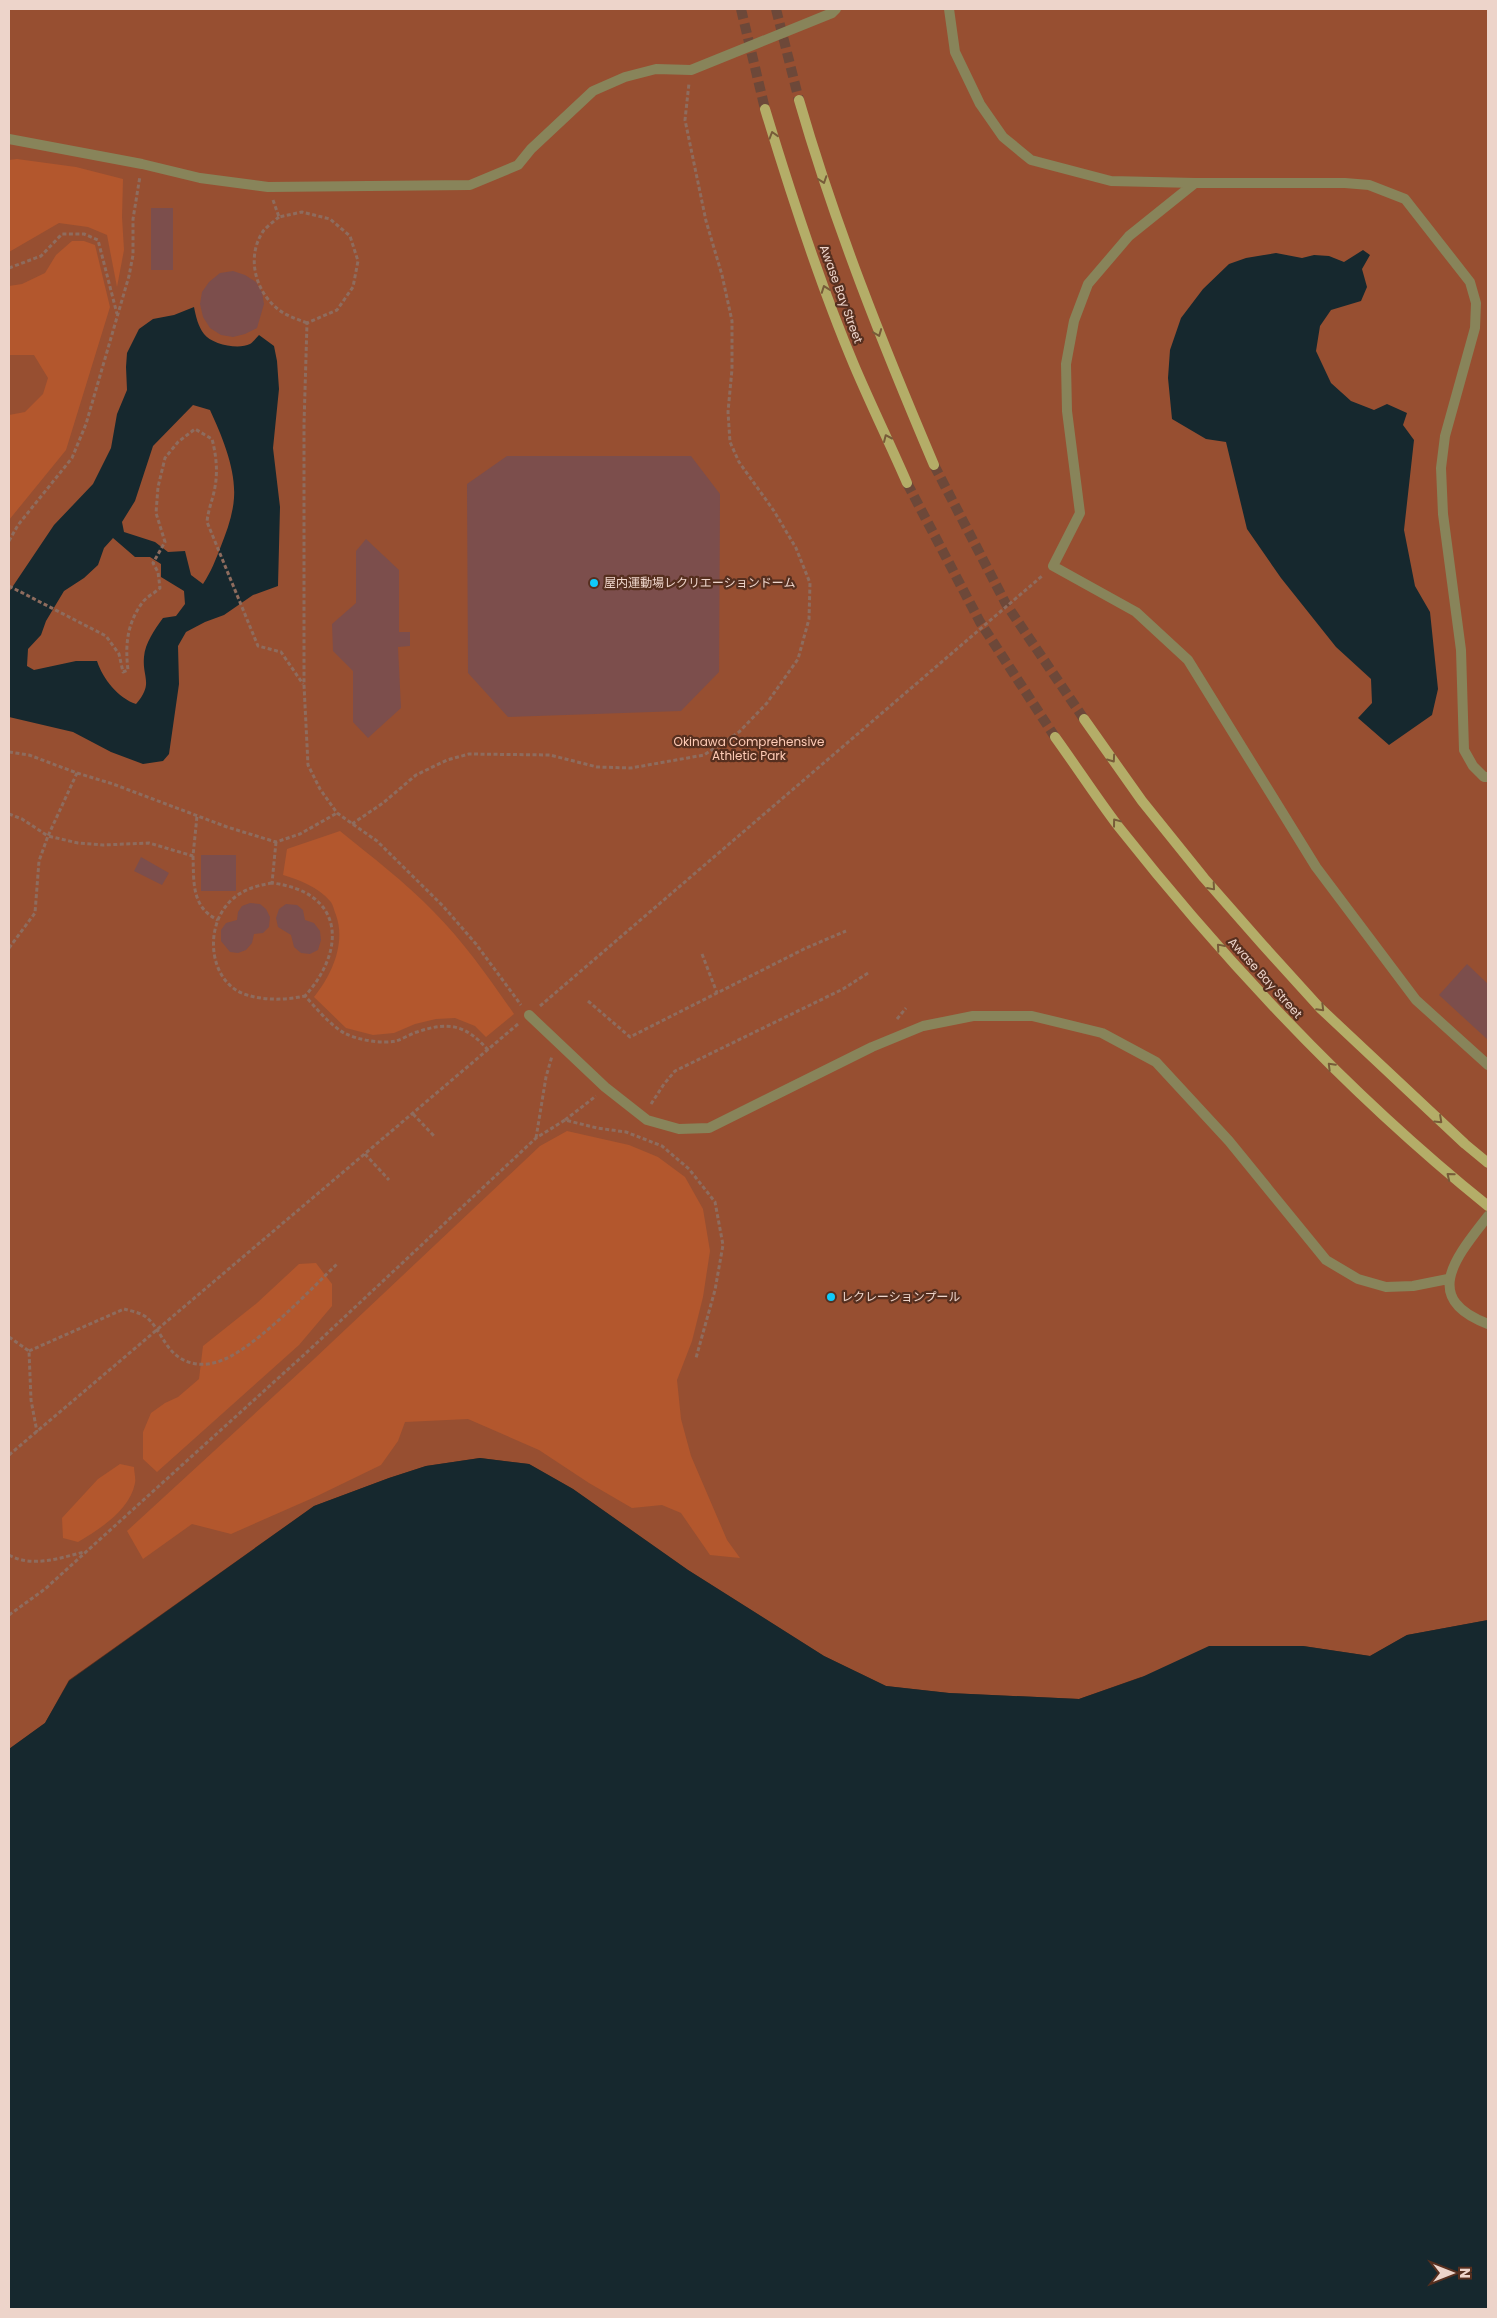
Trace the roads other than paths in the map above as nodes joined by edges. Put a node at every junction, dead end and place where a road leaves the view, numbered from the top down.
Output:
1 (836, 9) edge
2 (950, 9) edge
3 (799, 100) tunnel mouth
4 (765, 109) tunnel mouth
5 (9, 139) edge
6 (1194, 183) junction
7 (934, 465) tunnel mouth
8 (907, 483) tunnel mouth
9 (1084, 719) tunnel mouth
10 (1054, 737) tunnel mouth
11 (1488, 777) edge
12 (529, 1015) road end
13 (1488, 1065) edge
14 (1488, 1163) edge
15 (1488, 1206) edge
16 (1488, 1216) edge
17 (1448, 1279) junction
18 (1488, 1324) edge

1 - 5 lane
2 - 6 lane
3 -> 7 main road, Awase Bay Street
8 -> 4 main road, Awase Bay Street
6 - 11 lane
6 - 13 lane
9 -> 14 main road, Awase Bay Street
15 -> 10 main road, Awase Bay Street
12 - 17 lane
16 - 17 lane
17 - 18 lane

